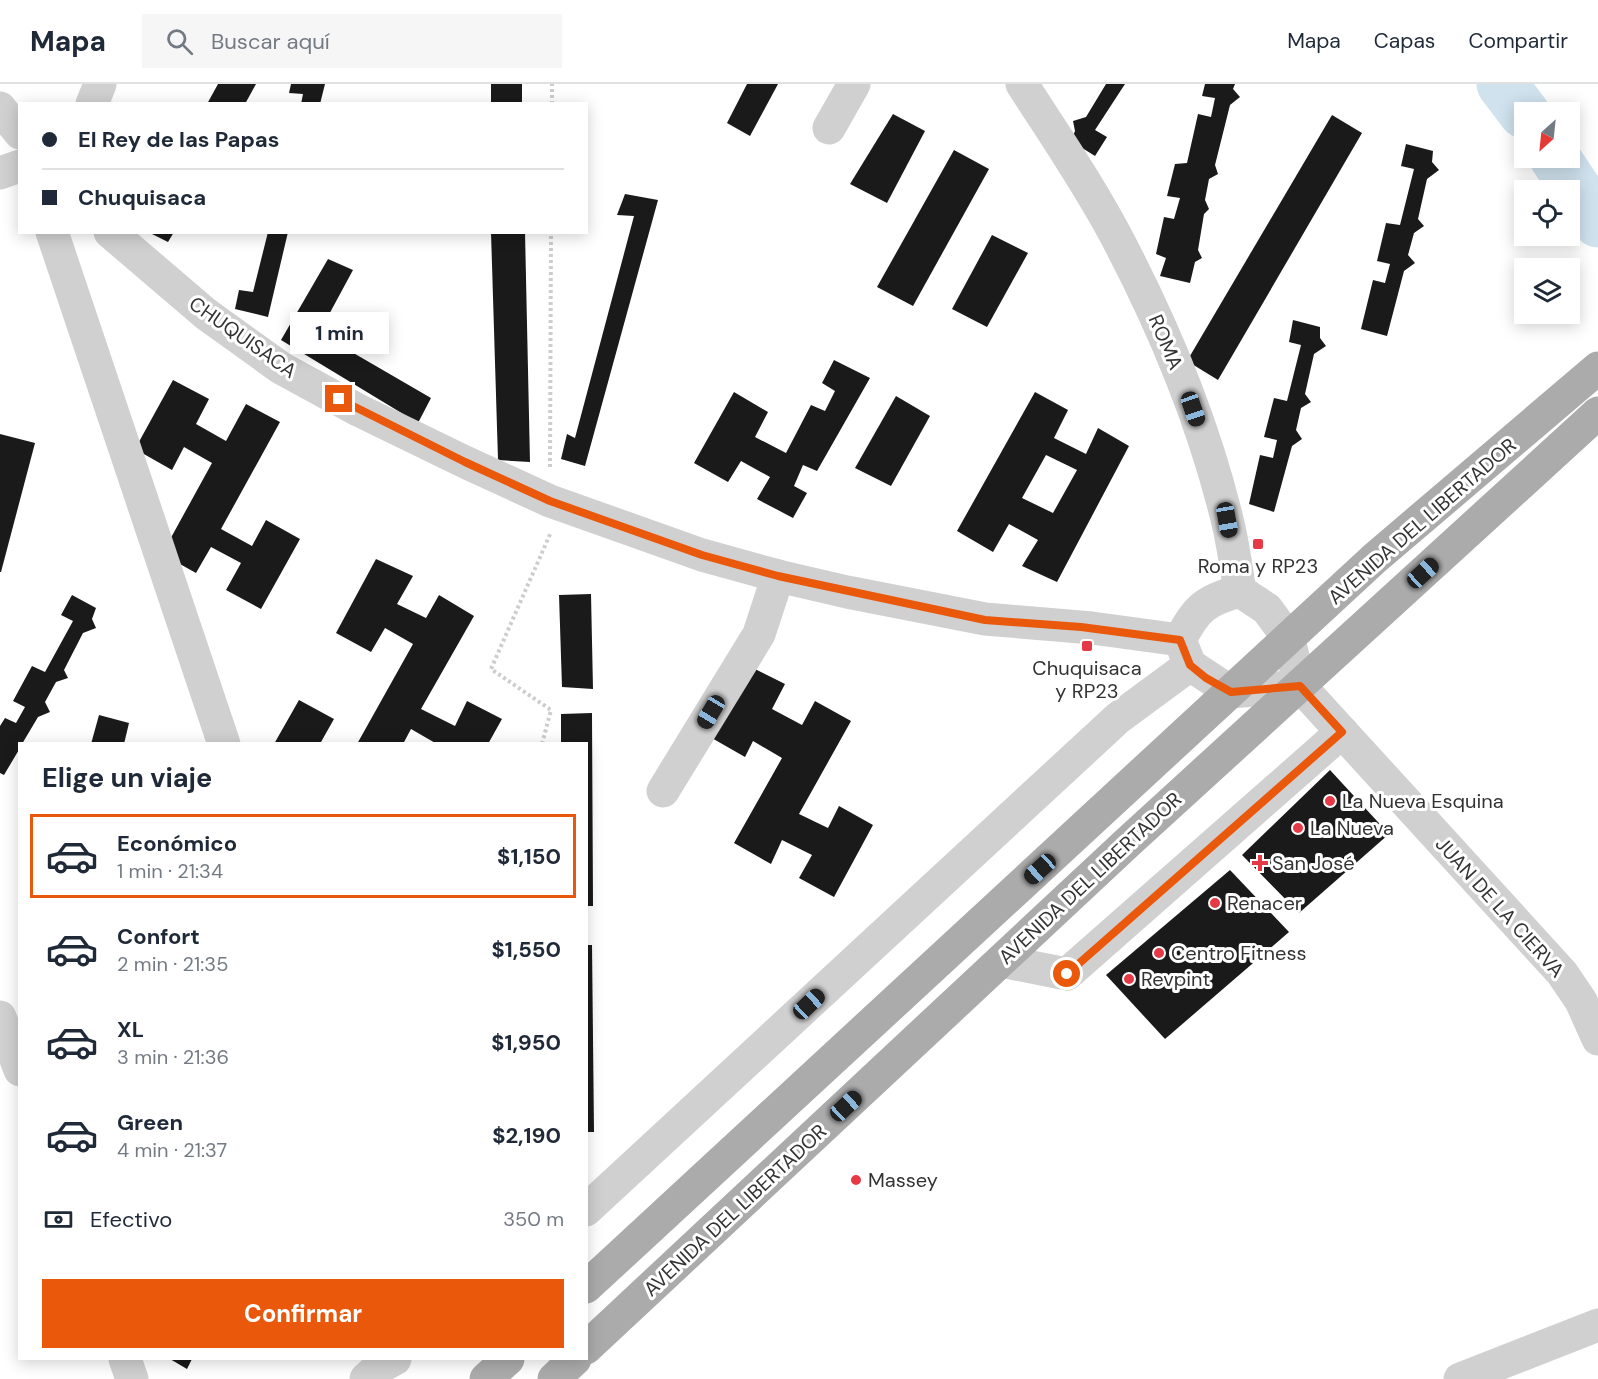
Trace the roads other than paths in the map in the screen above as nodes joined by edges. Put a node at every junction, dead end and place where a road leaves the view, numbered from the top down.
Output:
1 (100, 84) edge
2 (854, 84) edge
3 (1022, 84) edge
4 (93, 102) edge
5 (0, 108) edge
6 (829, 128) dead end
7 (18, 130) edge
8 (18, 167) edge
9 (0, 173) edge
10 (53, 234) edge
11 (113, 235) edge
12 (1598, 368) edge
13 (1598, 413) edge
14 (778, 576) junction
15 (1240, 591) junction
16 (1289, 639) junction
17 (1185, 652) junction
18 (1300, 686) junction
19 (1231, 692) junction
20 (1342, 732) junction
21 (223, 742) edge
22 (663, 791) dead end
23 (1001, 961) junction
24 (0, 1017) edge
25 (1598, 1039) edge
26 (18, 1065) edge
27 (588, 1208) edge
28 (588, 1285) edge
29 (1598, 1325) edge
30 (588, 1346) edge
31 (125, 1360) edge
32 (393, 1360) edge
33 (574, 1360) edge
34 (132, 1379) edge
35 (366, 1379) edge
36 (554, 1379) edge
37 (1460, 1379) edge

1 - 4 street
2 - 6 street
3 - 15 street, ROMA
5 - 7 street
8 - 9 street
10 - 21 street
11 - 14 street, CHUQUISACA
12 - 16 main road, AVENIDA DEL LIBERTADOR
13 - 18 main road, AVENIDA DEL LIBERTADOR
14 - 17 street, CHUQUISACA
14 - 22 street
15 - 16 street
15 - 17 street
16 - 18 street, JUAN DE LA CIERVA
16 - 19 main road, AVENIDA DEL LIBERTADOR
17 - 19 street
17 - 27 street
18 - 19 street
18 - 20 street, JUAN DE LA CIERVA
18 - 23 main road, AVENIDA DEL LIBERTADOR
19 - 28 main road, AVENIDA DEL LIBERTADOR
20 - 23 street
20 - 25 street, JUAN DE LA CIERVA
23 - 30 main road, AVENIDA DEL LIBERTADOR
24 - 26 street
29 - 37 street
31 - 34 street
32 - 35 street
33 - 36 main road

